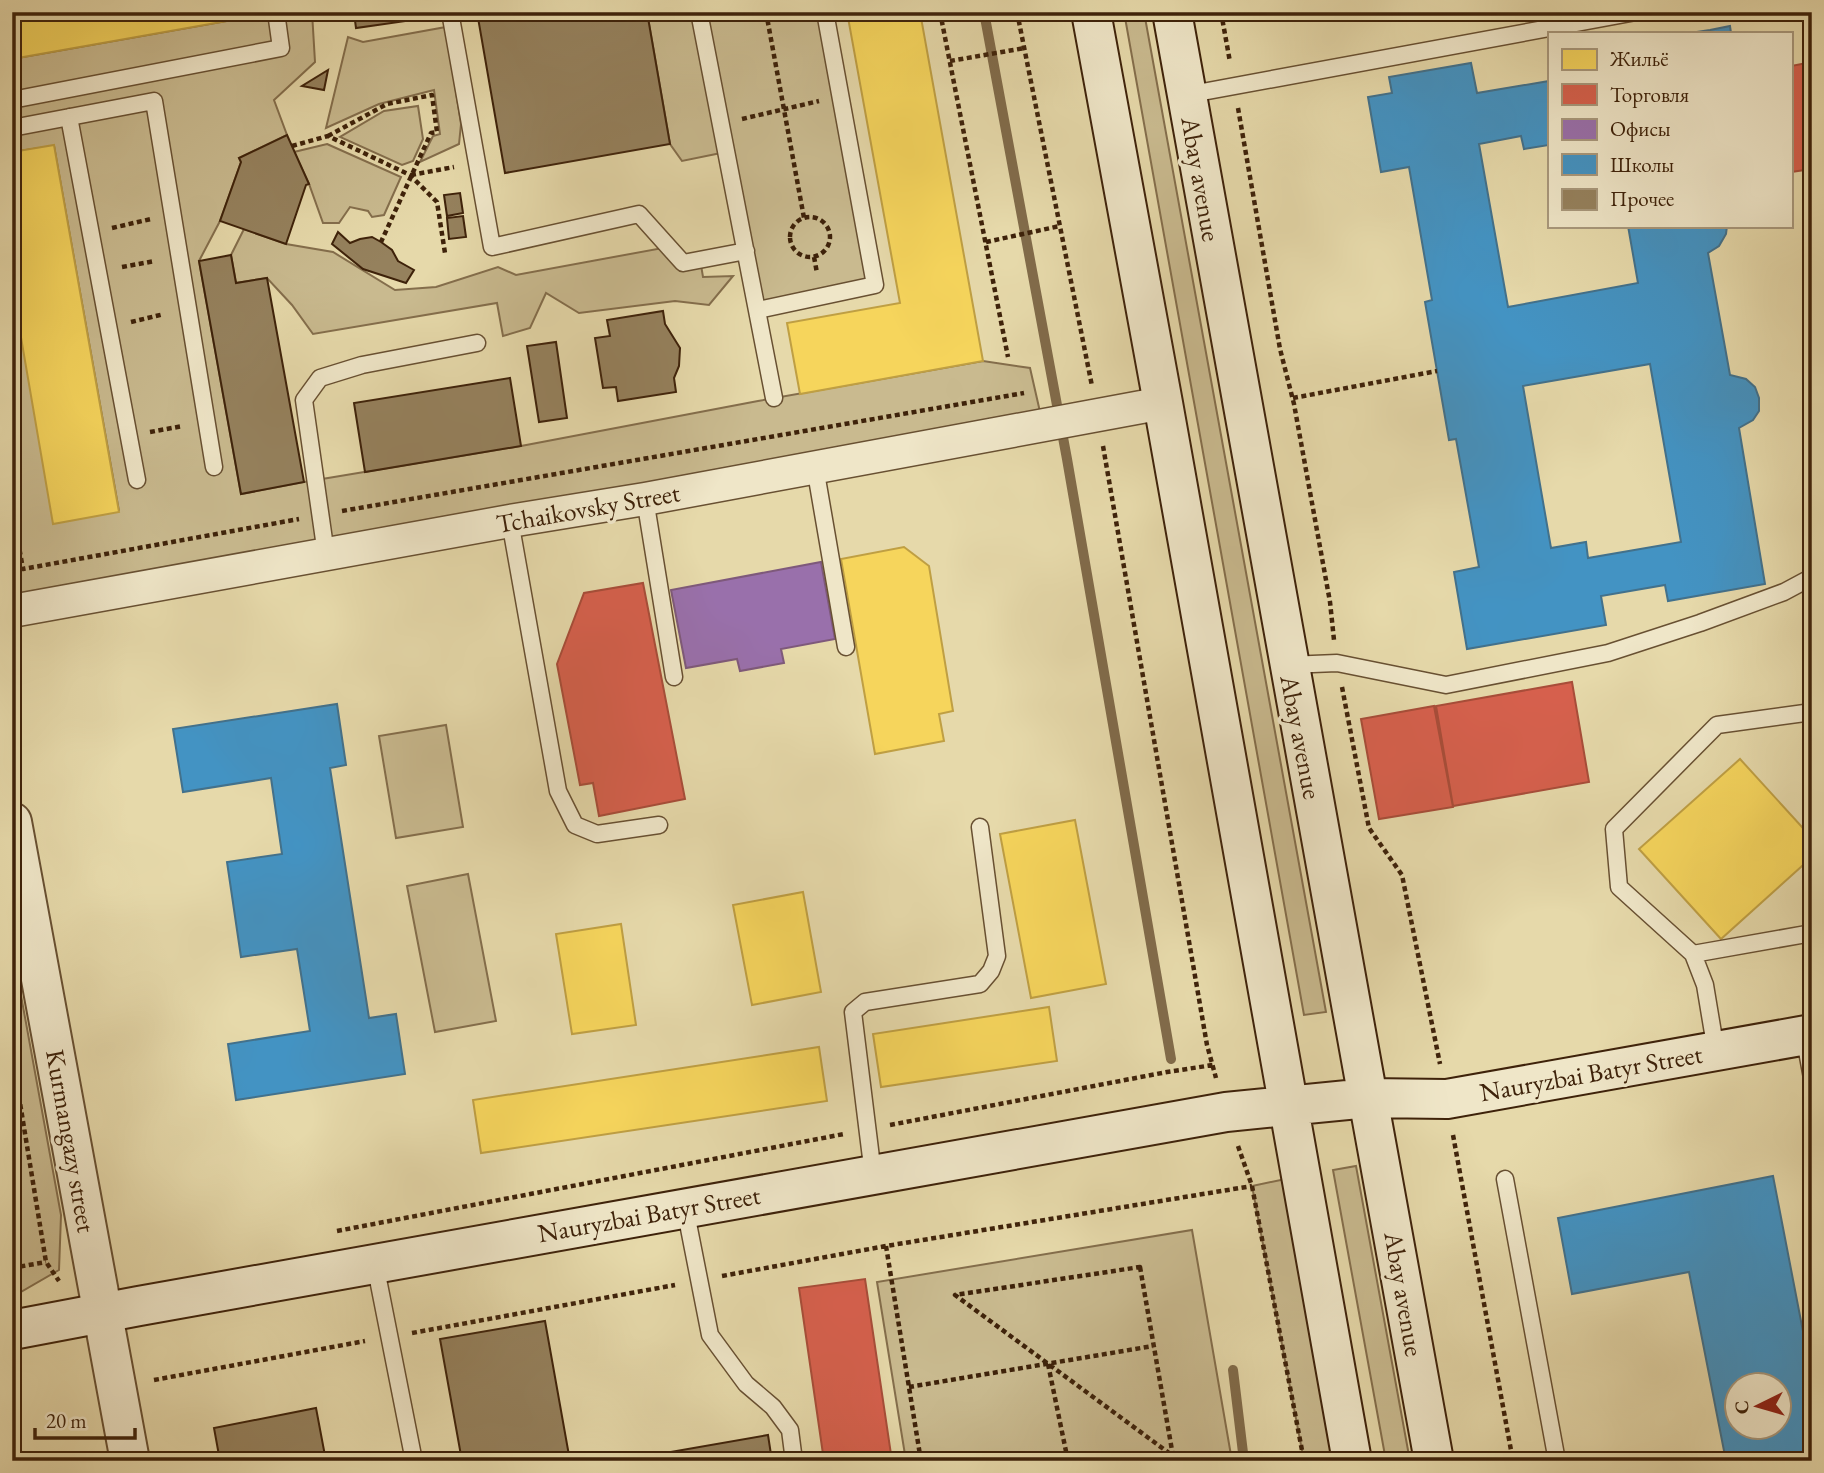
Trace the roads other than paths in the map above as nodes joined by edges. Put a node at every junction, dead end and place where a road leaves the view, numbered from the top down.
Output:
1 (276, 12) edge
2 (450, 12) edge
3 (699, 12) edge
4 (825, 12) edge
5 (1091, 12) edge
6 (1172, 12) edge
7 (1636, 12) edge
8 (1186, 94) junction
9 (12, 100) edge
10 (69, 117) junction
11 (12, 128) edge
12 (746, 251) junction
13 (758, 310) junction
14 (477, 343) dead end
15 (775, 398) road end
16 (1163, 403) junction
17 (214, 467) dead end
18 (815, 467) junction
19 (137, 480) dead end
20 (645, 499) junction
21 (510, 521) junction
22 (326, 554) junction
23 (1812, 577) edge
24 (12, 611) edge
25 (846, 648) dead end
26 (1288, 666) junction
27 (674, 677) dead end
28 (1812, 712) edge
29 (12, 822) edge
30 (659, 824) dead end
31 (980, 827) dead end
32 (1812, 933) edge
33 (1693, 954) junction
34 (1808, 1034) edge
35 (1716, 1051) junction
36 (1812, 1078) edge
37 (1368, 1098) junction
38 (1288, 1106) junction
39 (873, 1174) junction
40 (1505, 1179) dead end
41 (685, 1208) junction
42 (375, 1264) junction
43 (102, 1312) junction
44 (12, 1330) edge
45 (130, 1461) edge
46 (414, 1461) edge
47 (794, 1461) edge
48 (1352, 1461) edge
49 (1434, 1461) edge
50 (1556, 1461) edge

1 - 9 lane
2 - 12 lane
3 - 12 lane
4 - 13 lane
5 - 16 main road
6 - 8 main road, Abay avenue
7 - 8 lane
8 - 26 main road, Abay avenue
10 - 11 lane
10 - 17 lane
10 - 19 lane
12 - 13 lane
13 - 15 lane
14 - 22 lane
16 - 18 street, Tchaikovsky Street
16 - 38 main road
18 - 20 street, Tchaikovsky Street
18 - 25 lane
20 - 21 street, Tchaikovsky Street
20 - 27 lane
21 - 22 street, Tchaikovsky Street
21 - 30 lane
22 - 24 street, Tchaikovsky Street
23 - 26 lane
26 - 37 main road, Abay avenue
28 - 33 lane
29 - 43 main road, Kurmangazy street
31 - 39 lane
32 - 33 lane
33 - 35 lane
34 - 35 main road, Nauryzbai Batyr Street
34 - 36 lane
35 - 37 main road, Nauryzbai Batyr Street
37 - 38 main road, Nauryzbai Batyr Street
37 - 49 main road, Abay avenue
38 - 39 main road, Nauryzbai Batyr Street
38 - 48 main road
39 - 41 main road, Nauryzbai Batyr Street
40 - 50 lane
41 - 42 main road, Nauryzbai Batyr Street
41 - 47 lane
42 - 43 main road, Nauryzbai Batyr Street
42 - 46 lane
43 - 44 main road, Nauryzbai Batyr Street
43 - 45 main road, Kurmangazy street

